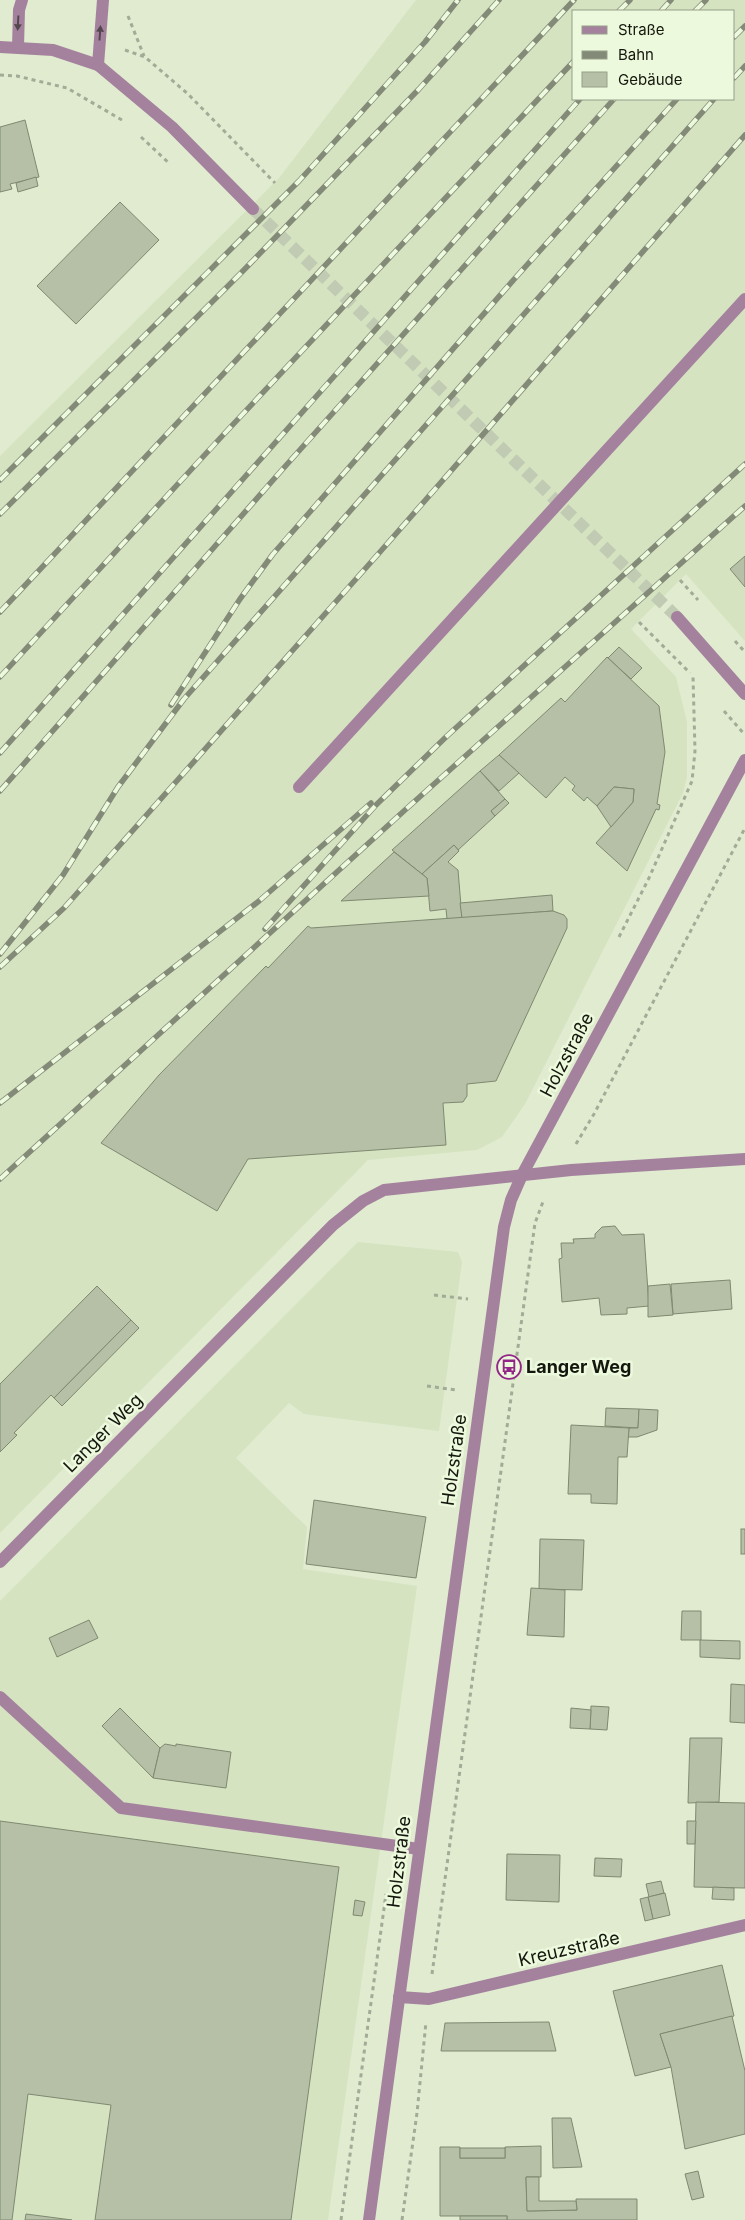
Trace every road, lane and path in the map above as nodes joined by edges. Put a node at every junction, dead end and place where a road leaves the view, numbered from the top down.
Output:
1 (22, 0) edge
2 (102, 0) edge
3 (126, 12) dead end
4 (0, 47) edge
5 (18, 47) junction
6 (132, 54) dead end
7 (144, 57) junction
8 (98, 65) junction
9 (0, 75) edge
10 (56, 76) dead end
11 (54, 85) junction
12 (126, 122) dead end
13 (140, 136) dead end
14 (176, 170) dead end
15 (275, 183) dead end
16 (252, 209) tunnel mouth
17 (745, 299) edge
18 (677, 618) tunnel mouth
19 (639, 622) dead end
20 (745, 694) edge
21 (745, 760) edge
22 (299, 787) dead end
23 (745, 828) edge
24 (618, 938) dead end
25 (602, 1096) dead end
26 (745, 1159) edge
27 (522, 1175) junction
28 (540, 1207) dead end
29 (434, 1294) dead end
30 (468, 1299) dead end
31 (427, 1386) dead end
32 (456, 1390) dead end
33 (0, 1562) edge
34 (0, 1697) edge
35 (419, 1849) junction
36 (745, 1925) edge
37 (431, 1980) dead end
38 (400, 1997) junction
39 (427, 2020) dead end
40 (369, 2220) edge
41 (402, 2220) edge

1 -> 5 street
8 -> 2 street
3 - 7 path
4 - 5 street
5 - 8 street
6 - 7 path
7 - 15 path
8 - 16 street
9 - 11 path
10 - 11 path
11 - 12 path
13 - 14 path
17 - 22 street
18 - 20 street
19 - 24 path
21 - 27 street, Holzstraße
23 - 25 path
26 - 27 street, Langer Weg
27 - 33 street, Langer Weg
27 - 35 street, Holzstraße
28 - 37 path
29 - 30 path
31 - 32 path
34 - 35 street
35 - 38 street, Holzstraße
36 - 38 street, Kreuzstraße
38 - 40 street, Holzstraße
39 - 41 path

